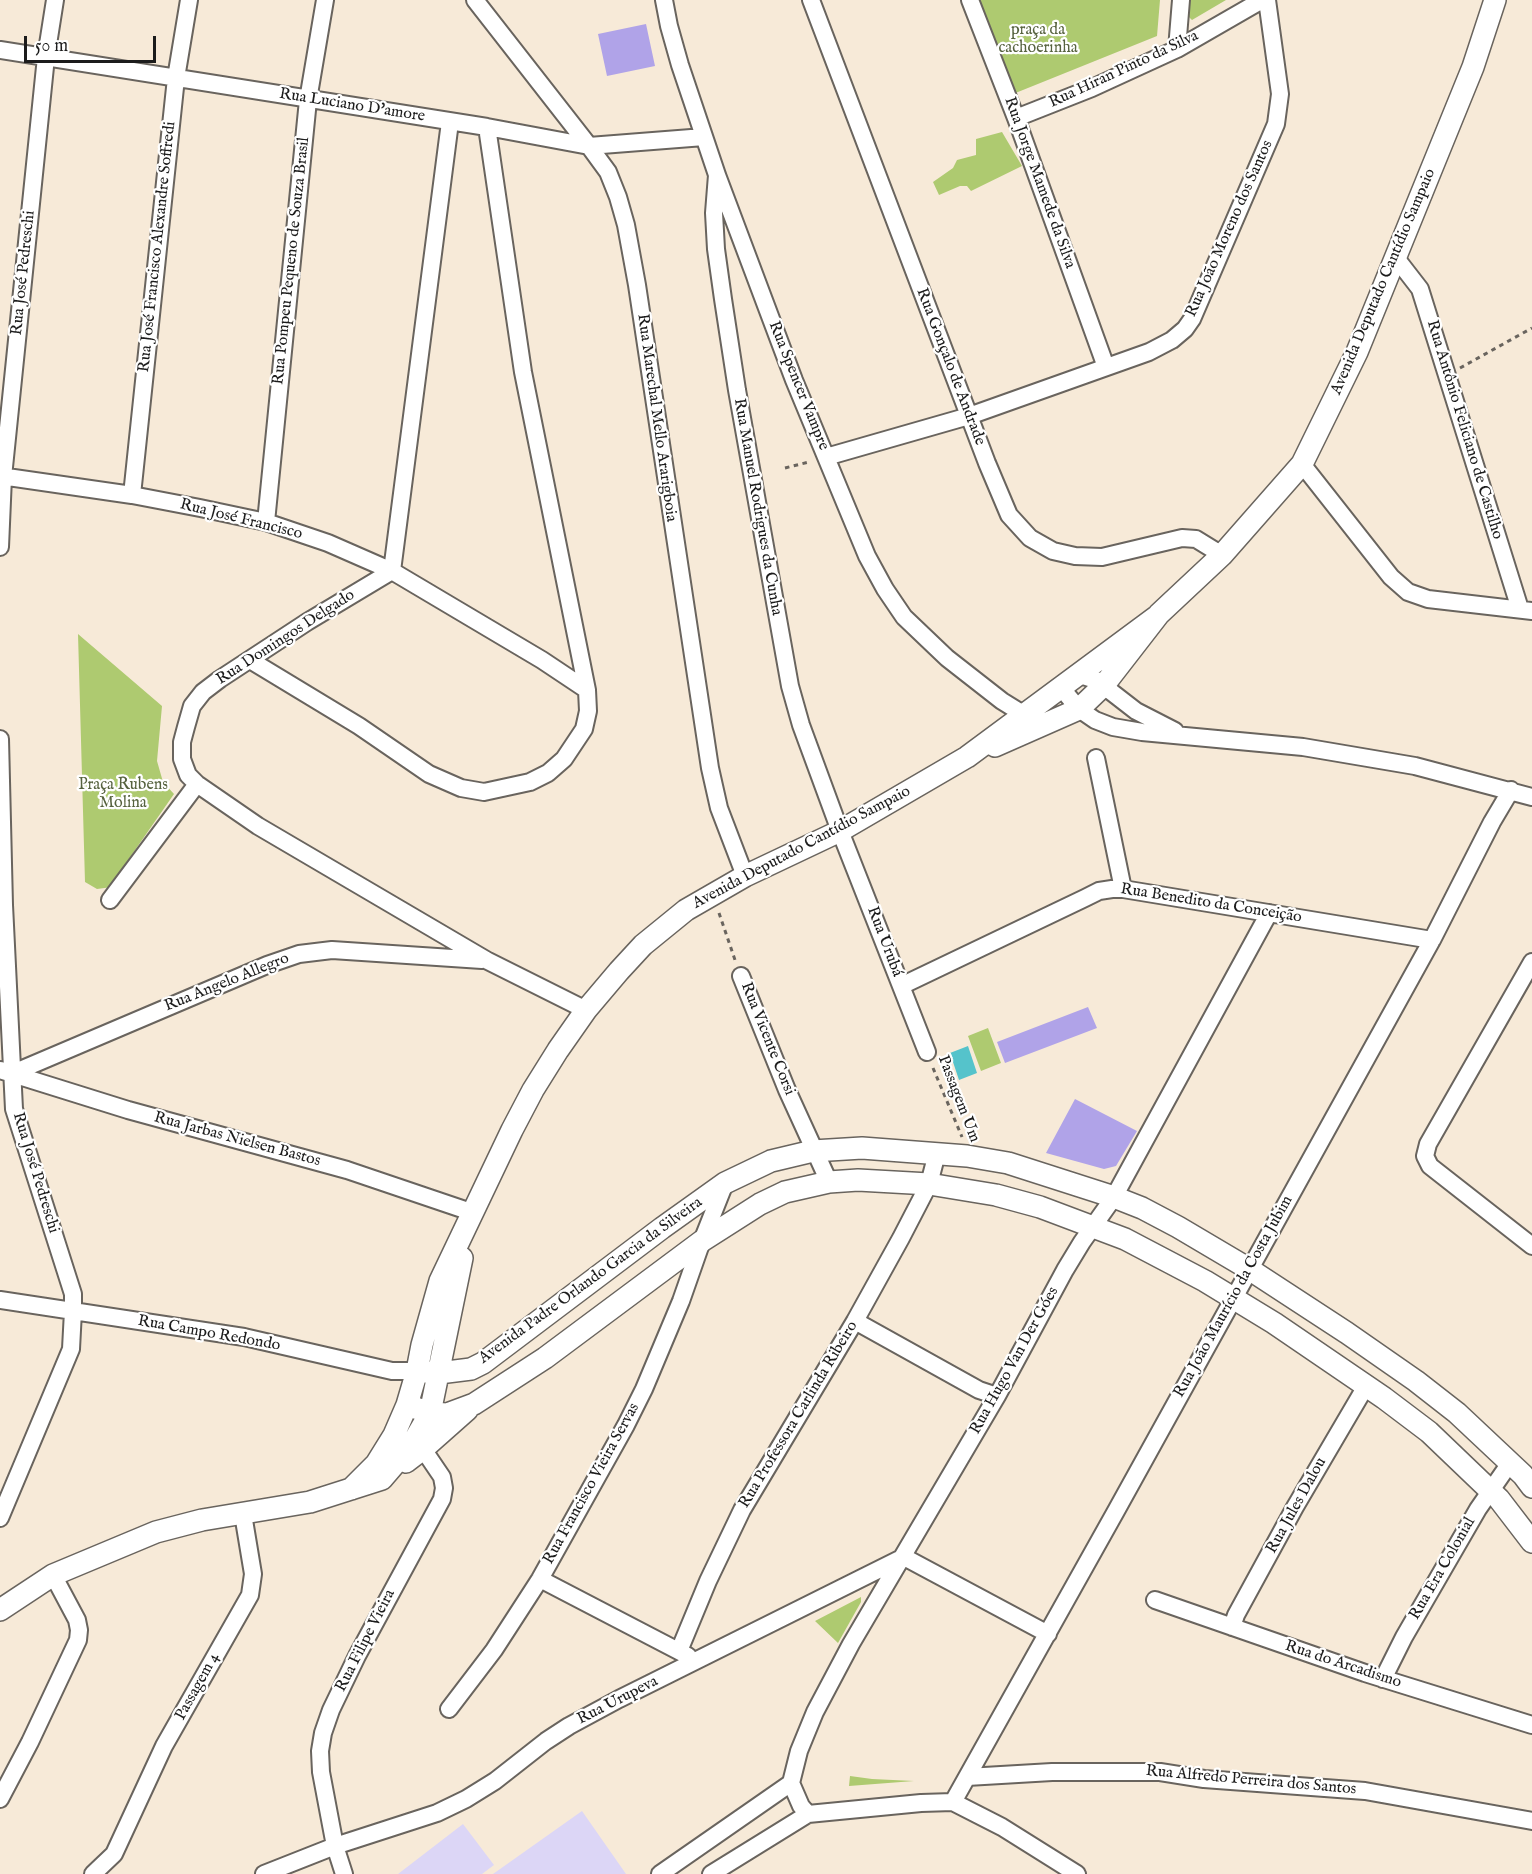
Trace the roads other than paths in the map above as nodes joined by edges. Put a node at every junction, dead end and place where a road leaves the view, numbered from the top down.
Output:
1 (55, 0) edge
2 (189, 0) edge
3 (325, 0) edge
4 (475, 0) edge
5 (664, 0) edge
6 (811, 0) edge
7 (970, 0) edge
8 (1181, 0) edge
9 (1262, 0) edge
10 (1267, 0) edge
11 (1495, 0) edge
12 (1177, 49) junction
13 (0, 50) edge
14 (46, 57) junction
15 (176, 78) junction
16 (308, 100) junction
17 (1016, 117) junction
18 (450, 122) junction
19 (487, 127) junction
20 (704, 137) junction
21 (589, 146) junction
22 (717, 176) junction
23 (1396, 258) junction
24 (1106, 366) junction
25 (969, 416) junction
26 (826, 457) junction
27 (1302, 464) junction
28 (2, 477) edge
29 (132, 495) junction
30 (266, 522) junction
31 (0, 547) edge
32 (1222, 555) junction
33 (392, 571) junction
34 (1526, 610) edge
35 (1156, 617) junction
36 (250, 660) junction
37 (1070, 680) junction
38 (1104, 685) junction
39 (587, 690) junction
40 (1079, 709) junction
41 (1023, 714) junction
42 (1181, 735) junction
43 (0, 740) edge
44 (967, 758) junction
45 (1096, 758) dead end
46 (197, 784) junction
47 (1511, 790) junction
48 (1532, 797) edge
49 (840, 831) junction
50 (745, 876) junction
51 (1123, 889) junction
52 (110, 900) dead end
53 (1269, 913) junction
54 (1432, 940) junction
55 (488, 961) junction
56 (1531, 967) edge
57 (741, 976) road end
58 (901, 986) junction
59 (586, 1010) junction
60 (927, 1052) road end
61 (6, 1071) edge
62 (813, 1151) junction
63 (937, 1153) junction
64 (829, 1182) junction
65 (725, 1183) junction
66 (928, 1184) junction
67 (1114, 1197) junction
68 (473, 1216) junction
69 (1094, 1226) junction
70 (702, 1240) junction
71 (1532, 1246) edge
72 (1249, 1269) junction
73 (1234, 1299) junction
74 (0, 1300) edge
75 (73, 1311) junction
76 (855, 1321) junction
77 (417, 1371) junction
78 (439, 1373) junction
79 (1366, 1386) junction
80 (998, 1396) junction
81 (474, 1404) junction
82 (407, 1406) junction
83 (430, 1413) junction
84 (423, 1449) junction
85 (1510, 1463) junction
86 (382, 1479) junction
87 (1532, 1487) edge
88 (351, 1490) junction
89 (1490, 1491) junction
90 (243, 1514) junction
91 (0, 1518) edge
92 (1532, 1542) edge
93 (904, 1557) junction
94 (53, 1575) junction
95 (540, 1579) junction
96 (1155, 1600) dead end
97 (0, 1610) edge
98 (1232, 1628) junction
99 (1048, 1634) junction
100 (679, 1651) junction
101 (698, 1661) junction
102 (1383, 1679) junction
103 (449, 1709) dead end
104 (1532, 1725) edge
105 (967, 1778) junction
106 (791, 1783) junction
107 (0, 1799) edge
108 (953, 1802) junction
109 (808, 1814) junction
110 (1532, 1821) edge
111 (336, 1846) junction
112 (93, 1874) edge
113 (264, 1874) edge
114 (344, 1874) edge
115 (660, 1874) edge
116 (711, 1874) edge
117 (1077, 1874) edge

1 - 14 street, Rua José Pedreschi
2 - 15 street, Rua José Francisco Alexandre Soffredi
3 - 16 street, Rua Pompeu Pequeno de Souza Brasil
4 - 21 street, Rua Marechal Mello Ararigboia
5 - 20 street, Rua Spencer Vampre
6 - 25 street, Rua Gonçalo de Andrade
7 - 17 street, Rua Jorge Mamede da Silva
8 - 12 street
9 - 12 street, Rua Hiran Pinto da Silva
10 - 24 street, Rua João Moreno dos Santos
11 - 23 main road, Avenida Deputado Cantídio Sampaio
12 - 17 street, Rua Hiran Pinto da Silva
13 - 14 street, Rua Luciano D'amore
14 - 15 street, Rua Luciano D'amore
14 - 28 street, Rua José Pedreschi
15 - 16 street, Rua Luciano D'amore
15 - 29 street, Rua José Francisco Alexandre Soffredi
16 - 18 street, Rua Luciano D'amore
16 - 30 street, Rua Pompeu Pequeno de Souza Brasil
17 - 24 street, Rua Jorge Mamede da Silva
18 - 19 street, Rua Luciano D'amore
18 - 33 street
19 - 21 street, Rua Luciano D'amore
19 - 39 street
20 - 21 street, Rua Luciano D'amore
20 - 22 street, Rua Spencer Vampre
21 - 50 street, Rua Marechal Mello Ararigboia
22 - 26 street, Rua Spencer Vampre
22 - 49 street, Rua Manuel Rodrigues da Cunha
23 - 27 main road, Avenida Deputado Cantídio Sampaio
23 - 34 street, Rua Antônio Feliciano de Castilho
24 - 25 street, Rua João Moreno dos Santos
25 - 26 street, Rua João Moreno dos Santos
25 - 32 street, Rua Gonçalo de Andrade
26 - 41 street, Rua Spencer Vampre
27 - 32 main road, Avenida Deputado Cantídio Sampaio
27 - 34 street
28 - 29 street, Rua José Francisco
28 - 31 street, Rua José Pedreschi
29 - 30 street, Rua José Francisco
30 - 33 street, Rua José Francisco
32 - 35 main road, Avenida Deputado Cantídio Sampaio
33 - 36 street, Rua Domingos Delgado
33 - 39 street, Rua José Francisco
35 - 37 main road, Avenida Deputado Cantídio Sampaio
35 - 38 main road, Avenida Deputado Cantídio Sampaio
36 - 39 street
36 - 46 street, Rua Domingos Delgado
37 - 38 street
37 - 40 street
37 - 41 main road, Avenida Deputado Cantídio Sampaio
38 - 40 main road, Avenida Deputado Cantídio Sampaio
38 - 42 street
40 - 42 street
40 - 44 main road, Avenida Deputado Cantídio Sampaio
41 - 44 main road, Avenida Deputado Cantídio Sampaio
42 - 47 street
43 - 61 street, Rua José Pedreschi
44 - 49 main road, Avenida Deputado Cantídio Sampaio
45 - 51 street
46 - 52 street
46 - 55 street, Rua Domingos Delgado
47 - 48 street
47 - 54 street, Rua João Maurício da Costa Jubim
49 - 50 main road, Avenida Deputado Cantídio Sampaio
49 - 58 street, Rua Urubá
50 - 59 main road, Avenida Deputado Cantídio Sampaio
51 - 53 street, Rua Benedito da Conceição
51 - 58 street, Rua Benedito da Conceição
53 - 54 street, Rua Benedito da Conceição
53 - 67 street, Rua Hugo Van Der Góes
54 - 72 street, Rua João Maurício da Costa Jubim
55 - 59 street, Rua Domingos Delgado
55 - 61 street, Rua Angelo Allegro
56 - 71 street
57 - 62 street, Rua Vicente Corsi
58 - 60 street, Rua Urubá
59 - 68 main road, Avenida Deputado Cantídio Sampaio
61 - 68 street, Rua Jarbas Nielsen Bastos
61 - 75 street, Rua José Pedreschi
62 - 63 main road, Avenida Padre Orlando Garcia da Silveira
62 - 64 street, Rua Vicente Corsi
62 - 65 main road, Avenida Padre Orlando Garcia da Silveira
63 - 66 street
63 - 67 main road, Avenida Padre Orlando Garcia da Silveira
64 - 66 main road, Avenida Padre Orlando Garcia da Silveira
64 - 70 main road, Avenida Padre Orlando Garcia da Silveira
65 - 70 street, Avenida Padre Orlando Garcia da Silveira
65 - 78 main road, Avenida Padre Orlando Garcia da Silveira
66 - 69 main road, Avenida Padre Orlando Garcia da Silveira
66 - 76 street, Rua Professora Carlinda Ribeiro
67 - 69 street, Rua Hugo Van Der Góes
67 - 72 main road, Avenida Padre Orlando Garcia da Silveira
68 - 77 main road, Avenida Deputado Cantídio Sampaio
68 - 78 main road, Avenida Deputado Cantídio Sampaio
69 - 73 main road, Avenida Padre Orlando Garcia da Silveira
69 - 80 street, Rua Hugo Van Der Góes
70 - 81 main road, Avenida Padre Orlando Garcia da Silveira
70 - 95 street, Rua Francisco Vieira Servas
72 - 73 street, Rua João Maurício da Costa Jubim
72 - 85 main road, Avenida Padre Orlando Garcia da Silveira
73 - 79 main road, Avenida Padre Orlando Garcia da Silveira
73 - 99 street, Rua João Maurício da Costa Jubim
74 - 75 street, Rua Campo Redondo
75 - 77 street, Rua Campo Redondo
75 - 91 street, Rua José Pedreschi
76 - 80 street
76 - 100 street, Rua Professora Carlinda Ribeiro
77 - 78 main road, Avenida Padre Orlando Garcia da Silveira
77 - 82 main road, Avenida Deputado Cantídio Sampaio
78 - 83 main road, Avenida Deputado Cantídio Sampaio
79 - 89 main road, Avenida Padre Orlando Garcia da Silveira
79 - 98 street, Rua Jules Dalou
80 - 93 street, Rua Hugo Van Der Góes
81 - 83 main road, Avenida Padre Orlando Garcia da Silveira
81 - 84 main road
82 - 83 main road, Avenida Padre Orlando Garcia da Silveira
82 - 88 main road, Avenida Deputado Cantídio Sampaio
83 - 86 main road, Avenida Deputado Cantídio Sampaio
84 - 86 main road
84 - 111 street, Rua Filipe Vieira
85 - 87 main road, Avenida Padre Orlando Garcia da Silveira
85 - 89 street, Rua Era Colonial
86 - 88 main road, Avenida Deputado Cantídio Sampaio
88 - 90 main road, Avenida Deputado Cantídio Sampaio
89 - 92 main road, Avenida Padre Orlando Garcia da Silveira
89 - 102 street, Rua Era Colonial
90 - 94 main road, Avenida Deputado Cantídio Sampaio
90 - 112 street, Passagem 4
93 - 99 street
93 - 101 street, Rua Urupeva
93 - 106 street, Rua Hugo Van Der Góes
94 - 97 main road, Avenida Deputado Cantídio Sampaio
94 - 107 street
95 - 100 street
95 - 103 street, Rua Francisco Vieira Servas
96 - 98 street, Rua do Arcadismo
98 - 102 street, Rua do Arcadismo
99 - 105 street, Rua João Maurício da Costa Jubim
100 - 101 street
101 - 111 street, Rua Urupeva
102 - 104 street, Rua do Arcadismo
105 - 108 street, Rua João Maurício da Costa Jubim
105 - 110 street, Rua Alfredo Perreira dos Santos
106 - 109 street
106 - 115 street
108 - 109 street
108 - 117 street
109 - 116 street
111 - 113 street, Rua Urupeva
111 - 114 street, Rua Filipe Vieira

